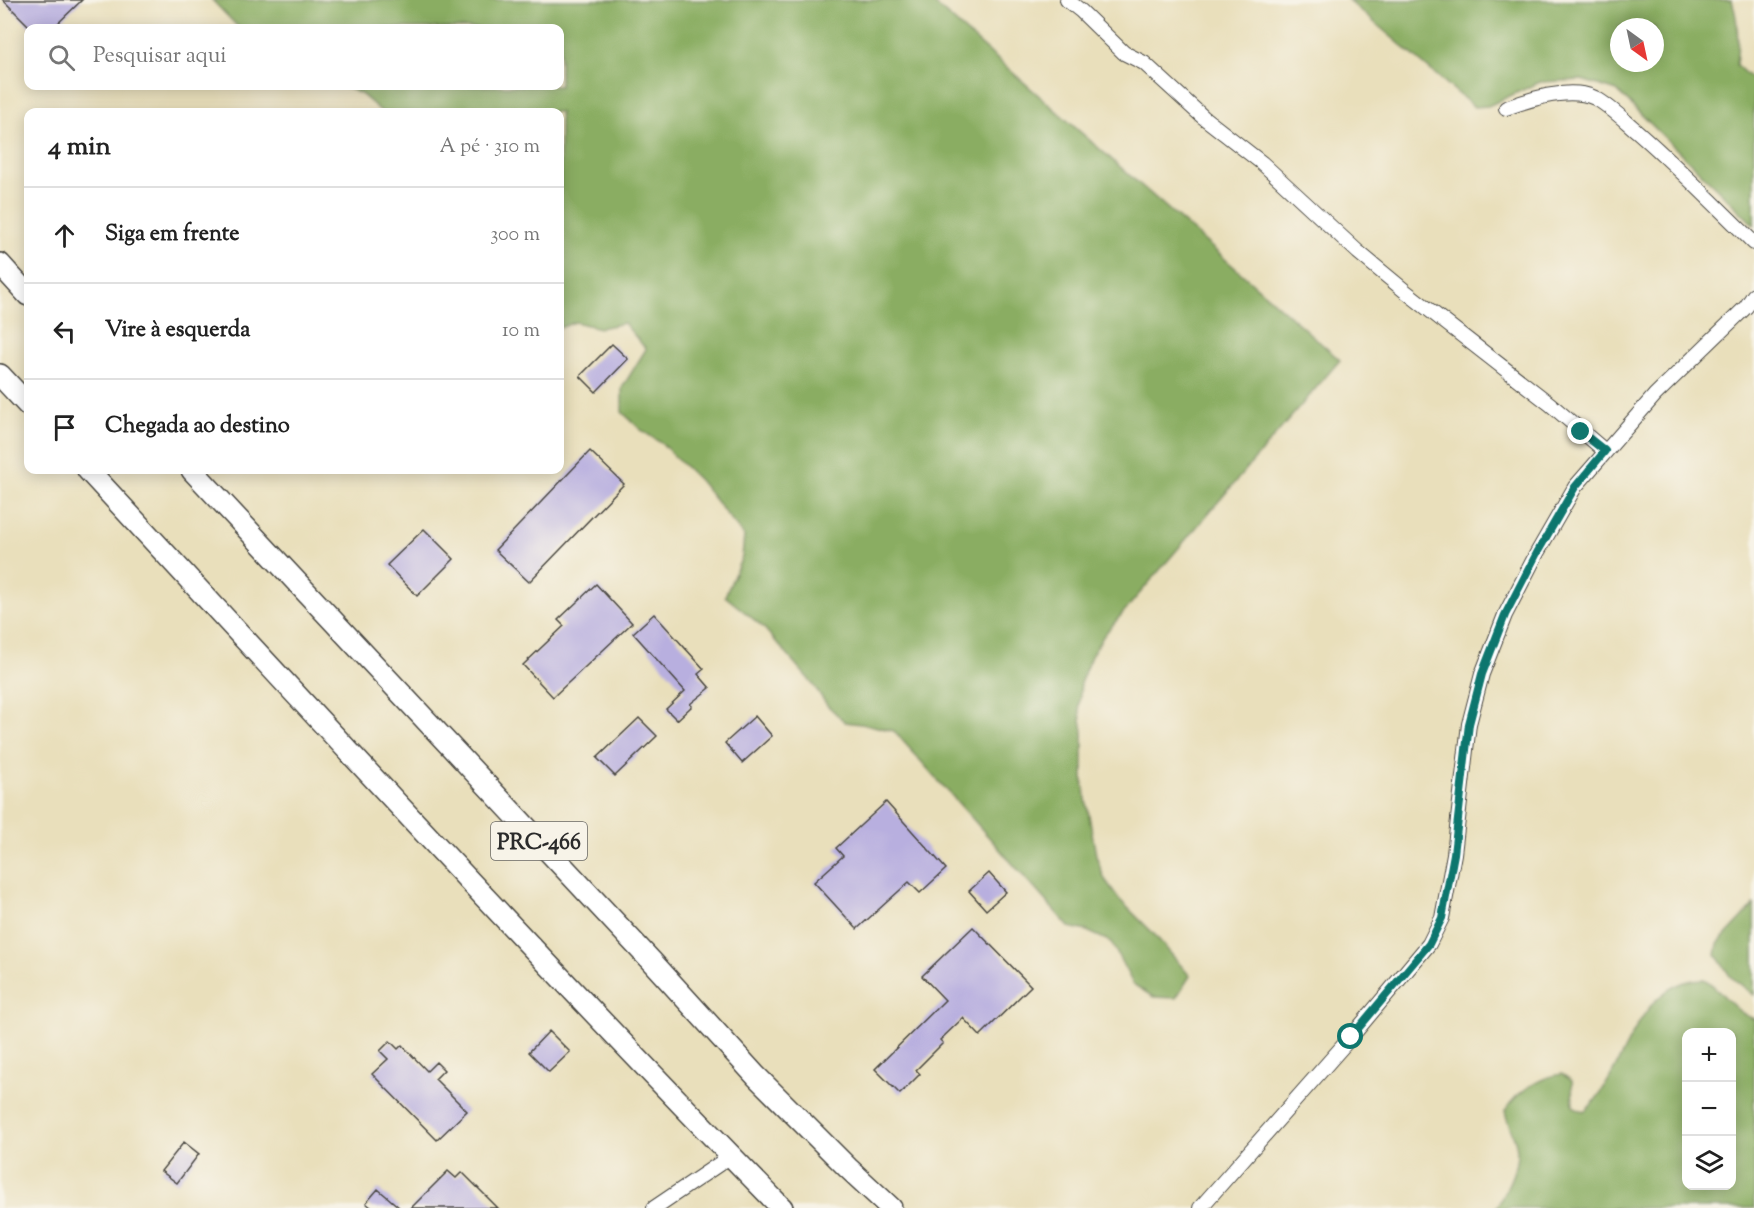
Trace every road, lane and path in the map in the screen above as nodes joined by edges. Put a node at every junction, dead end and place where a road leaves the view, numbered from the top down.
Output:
1 (1067, 0) edge
2 (1506, 108) dead end
3 (1754, 243) edge
4 (0, 264) edge
5 (24, 291) edge
6 (1754, 295) edge
7 (1750, 307) edge
8 (0, 375) edge
9 (24, 401) edge
10 (1605, 451) junction
11 (92, 474) edge
12 (196, 474) edge
13 (731, 1156) junction
14 (654, 1208) edge
15 (782, 1208) edge
16 (891, 1208) edge
17 (1200, 1208) edge

1 - 10 street
2 - 3 street
4 - 5 highway
6 - 7 street
7 - 10 street
8 - 9 highway
10 - 17 street
11 - 13 highway, PRC-466
12 - 16 highway, PRC-466
13 - 14 street
13 - 15 highway, PRC-466

